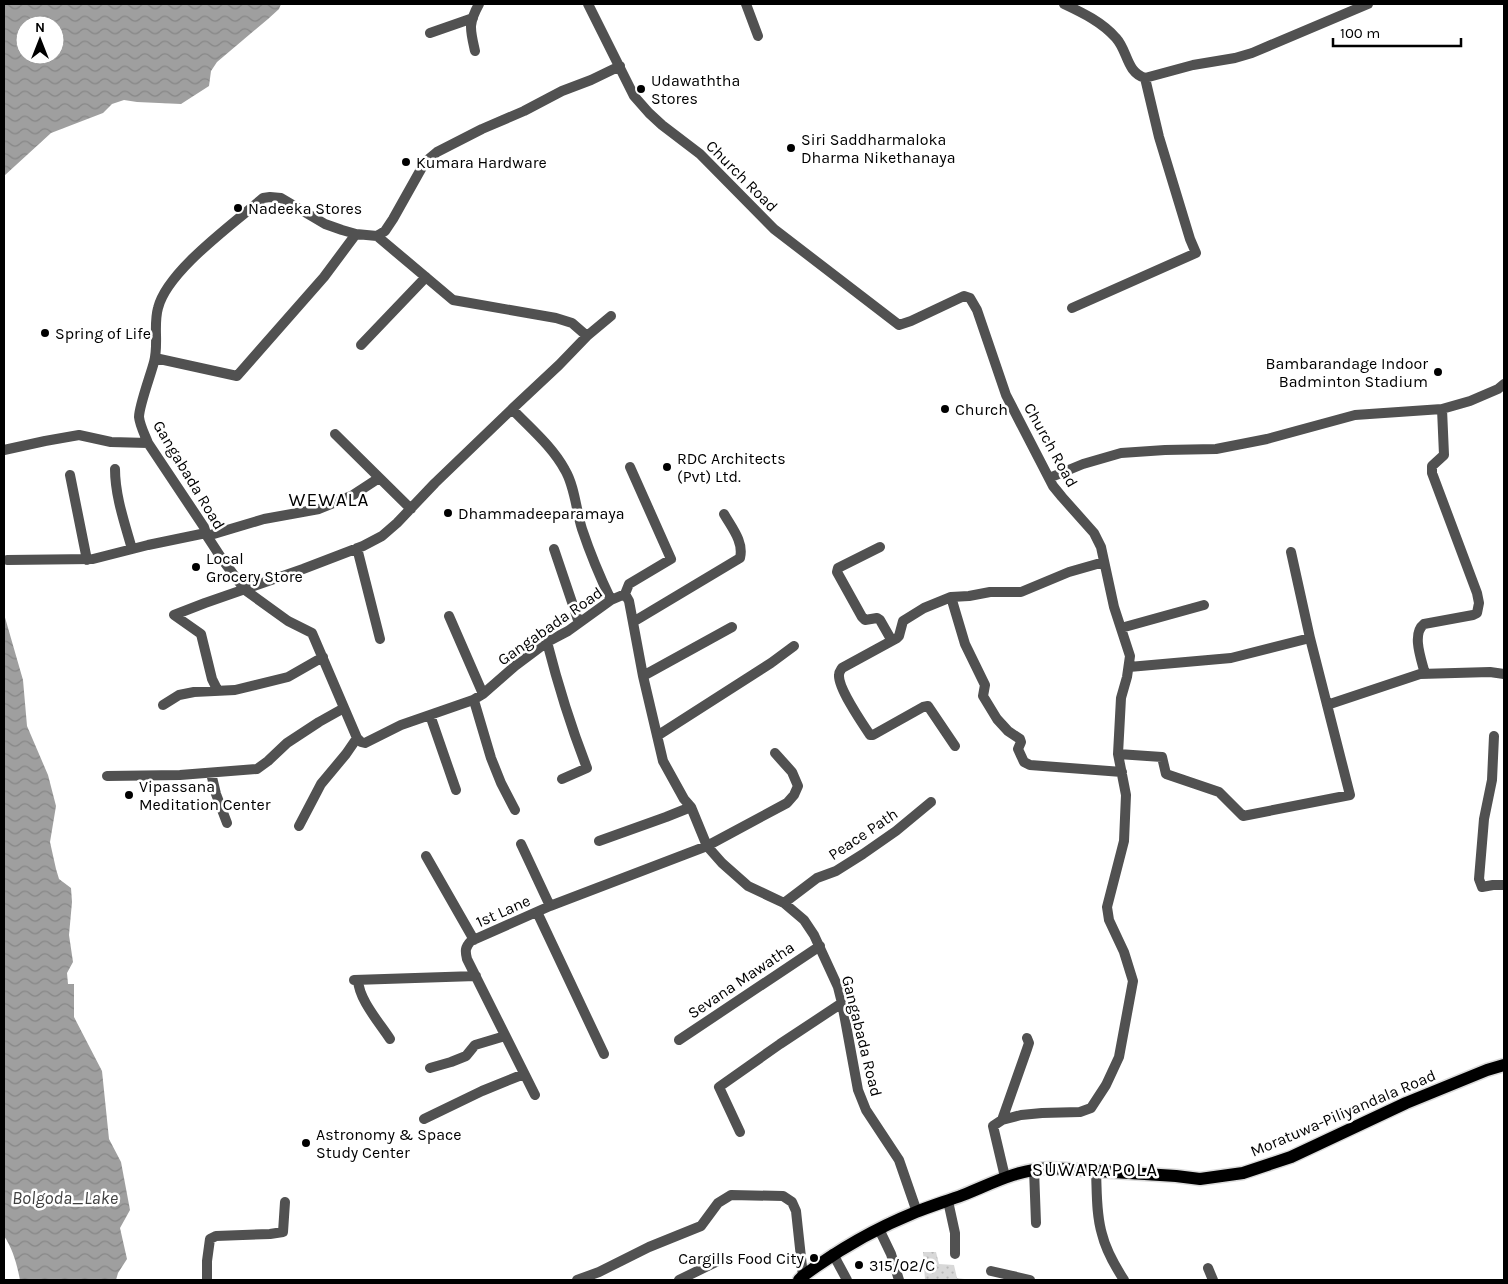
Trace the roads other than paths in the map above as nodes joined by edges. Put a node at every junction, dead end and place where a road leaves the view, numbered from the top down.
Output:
1 (479, 4) edge
2 (588, 4) edge
3 (746, 4) edge
4 (1064, 4) edge
5 (1368, 4) edge
6 (473, 18) junction
7 (430, 33) dead end
8 (758, 36) dead end
9 (475, 51) dead end
10 (620, 66) junction
11 (1145, 78) junction
12 (356, 234) junction
13 (377, 236) junction
14 (426, 277) junction
15 (1072, 308) dead end
16 (611, 316) dead end
17 (588, 336) junction
18 (361, 345) dead end
19 (155, 358) junction
20 (1504, 384) edge
21 (512, 409) junction
22 (1442, 409) junction
23 (335, 434) dead end
24 (148, 442) junction
25 (4, 450) edge
26 (630, 467) dead end
27 (115, 469) dead end
28 (70, 475) dead end
29 (379, 478) junction
30 (1049, 478) junction
31 (411, 509) junction
32 (724, 514) dead end
33 (207, 534) junction
34 (880, 547) dead end
35 (357, 548) junction
36 (132, 549) junction
37 (554, 549) dead end
38 (1292, 552) dead end
39 (7, 560) dead end
40 (87, 560) junction
41 (1104, 562) junction
42 (245, 590) junction
43 (625, 594) junction
44 (951, 597) junction
45 (611, 600) junction
46 (1204, 605) dead end
47 (449, 616) dead end
48 (632, 622) junction
49 (579, 623) junction
50 (732, 627) dead end
51 (1121, 628) junction
52 (1310, 638) junction
53 (380, 639) dead end
54 (892, 641) junction
55 (547, 642) junction
56 (794, 646) dead end
57 (323, 658) junction
58 (1129, 667) junction
59 (1425, 674) junction
60 (1504, 674) edge
61 (643, 676) junction
62 (218, 691) junction
63 (483, 694) junction
64 (473, 700) junction
65 (163, 705) dead end
66 (1327, 705) junction
67 (344, 708) junction
68 (430, 715) junction
69 (658, 736) junction
70 (1494, 736) dead end
71 (357, 738) junction
72 (955, 746) dead end
73 (775, 753) dead end
74 (1118, 754) junction
75 (1122, 772) junction
76 (211, 773) junction
77 (107, 776) dead end
78 (562, 779) dead end
79 (456, 790) dead end
80 (931, 802) dead end
81 (690, 807) junction
82 (515, 810) dead end
83 (227, 823) dead end
84 (299, 826) dead end
85 (600, 840) dead end
86 (521, 844) dead end
87 (708, 846) junction
88 (426, 856) dead end
89 (1504, 885) edge
90 (784, 903) junction
91 (550, 906) junction
92 (537, 912) junction
93 (474, 940) junction
94 (820, 946) junction
95 (476, 976) junction
96 (842, 1003) junction
97 (506, 1036) junction
98 (390, 1038) dead end
99 (1026, 1038) dead end
100 (678, 1040) dead end
101 (604, 1054) dead end
102 (1504, 1065) edge
103 (430, 1068) dead end
104 (524, 1074) junction
105 (535, 1095) dead end
106 (424, 1119) dead end
107 (1002, 1120) junction
108 (740, 1132) dead end
109 (1034, 1169) junction
110 (1096, 1171) junction
111 (1005, 1177) junction
112 (948, 1201) junction
113 (285, 1202) dead end
114 (917, 1212) junction
115 (1036, 1223) dead end
116 (879, 1229) junction
117 (833, 1254) junction
118 (955, 1254) dead end
119 (718, 1261) dead end
120 (1208, 1268) dead end
121 (991, 1271) dead end
122 (801, 1278) edge
123 (207, 1280) edge
124 (577, 1280) edge
125 (679, 1280) edge
126 (847, 1280) edge
127 (899, 1280) edge
128 (1030, 1280) edge
129 (1124, 1280) edge
130 (1213, 1280) edge

1 - 6 street
2 - 10 street, Church Road
3 - 8 street
4 - 11 street
5 - 11 street
6 - 7 street
6 - 9 street
10 - 13 street
10 - 30 street, Church Road
11 - 15 street
12 - 13 street, Gangabada Road
12 - 19 street
12 - 19 street, Gangabada Road
13 - 14 street
14 - 17 street
14 - 18 street
16 - 17 street
17 - 21 street
19 - 24 street, Gangabada Road
20 - 22 street
21 - 31 street
21 - 45 street
22 - 30 street
22 - 59 street
23 - 29 street
24 - 25 street
24 - 33 street, Gangabada Road
26 - 43 street
27 - 36 street
28 - 40 street
29 - 31 street
29 - 33 street
30 - 41 street, Church Road
31 - 35 street
32 - 48 street
33 - 36 street
33 - 42 street, Gangabada Road
34 - 54 street
35 - 42 street
35 - 53 street
36 - 40 street
37 - 49 street
38 - 52 street
39 - 40 street
41 - 44 street
41 - 51 street, Church Road
42 - 57 street, Gangabada Road
42 - 62 street
43 - 45 street, Gangabada Road
43 - 48 street, Gangabada Road
44 - 54 street
44 - 75 street
45 - 49 street, Gangabada Road
46 - 51 street
47 - 63 street
48 - 61 street, Gangabada Road
49 - 55 street, Gangabada Road
50 - 61 street
51 - 58 street, Church Road
52 - 58 street
52 - 66 street
54 - 72 street
55 - 63 street, Gangabada Road
55 - 78 street
56 - 69 street
57 - 62 street
57 - 67 street, Gangabada Road
58 - 74 street, Church Road
59 - 60 street
59 - 66 street
61 - 69 street, Gangabada Road
62 - 65 street
63 - 64 street, Gangabada Road
64 - 68 street, Gangabada Road
64 - 82 street
66 - 74 street
67 - 71 street, Gangabada Road
67 - 76 street
68 - 71 street, Gangabada Road
68 - 79 street
69 - 81 street, Gangabada Road
70 - 89 street
71 - 84 street
73 - 87 street, 1st Lane
74 - 75 street, Church Road
75 - 107 street, Church Road
76 - 77 street
76 - 83 street
80 - 90 street, Peace Path
81 - 85 street
81 - 87 street, Gangabada Road
86 - 91 street
87 - 90 street, Gangabada Road
87 - 91 street, 1st Lane
88 - 93 street
90 - 94 street, Gangabada Road
91 - 92 street, 1st Lane
92 - 93 street, 1st Lane
92 - 101 street
93 - 95 street, 1st Lane
94 - 96 street, Gangabada Road
94 - 100 street, Sevana Mawatha
95 - 97 street, 1st Lane
95 - 98 street
96 - 108 street
96 - 114 street, Gangabada Road
97 - 103 street
97 - 104 street, 1st Lane
99 - 107 street
102 - 110 main road, Moratuwa-Piliyandala Road
104 - 105 street, 1st Lane
104 - 106 street
107 - 111 street
109 - 110 main road, Moratuwa-Piliyandala Road
109 - 111 main road, Moratuwa-Piliyandala Road
109 - 115 street
110 - 129 street
111 - 112 main road, Moratuwa-Piliyandala Road
112 - 114 main road, Moratuwa-Piliyandala Road
112 - 118 street
113 - 123 street
114 - 116 main road, Moratuwa-Piliyandala Road
116 - 117 main road, Moratuwa-Piliyandala Road
116 - 127 street
117 - 122 main road, Moratuwa-Piliyandala Road
117 - 126 street
119 - 125 street
120 - 130 street
121 - 128 street
122 - 124 street

